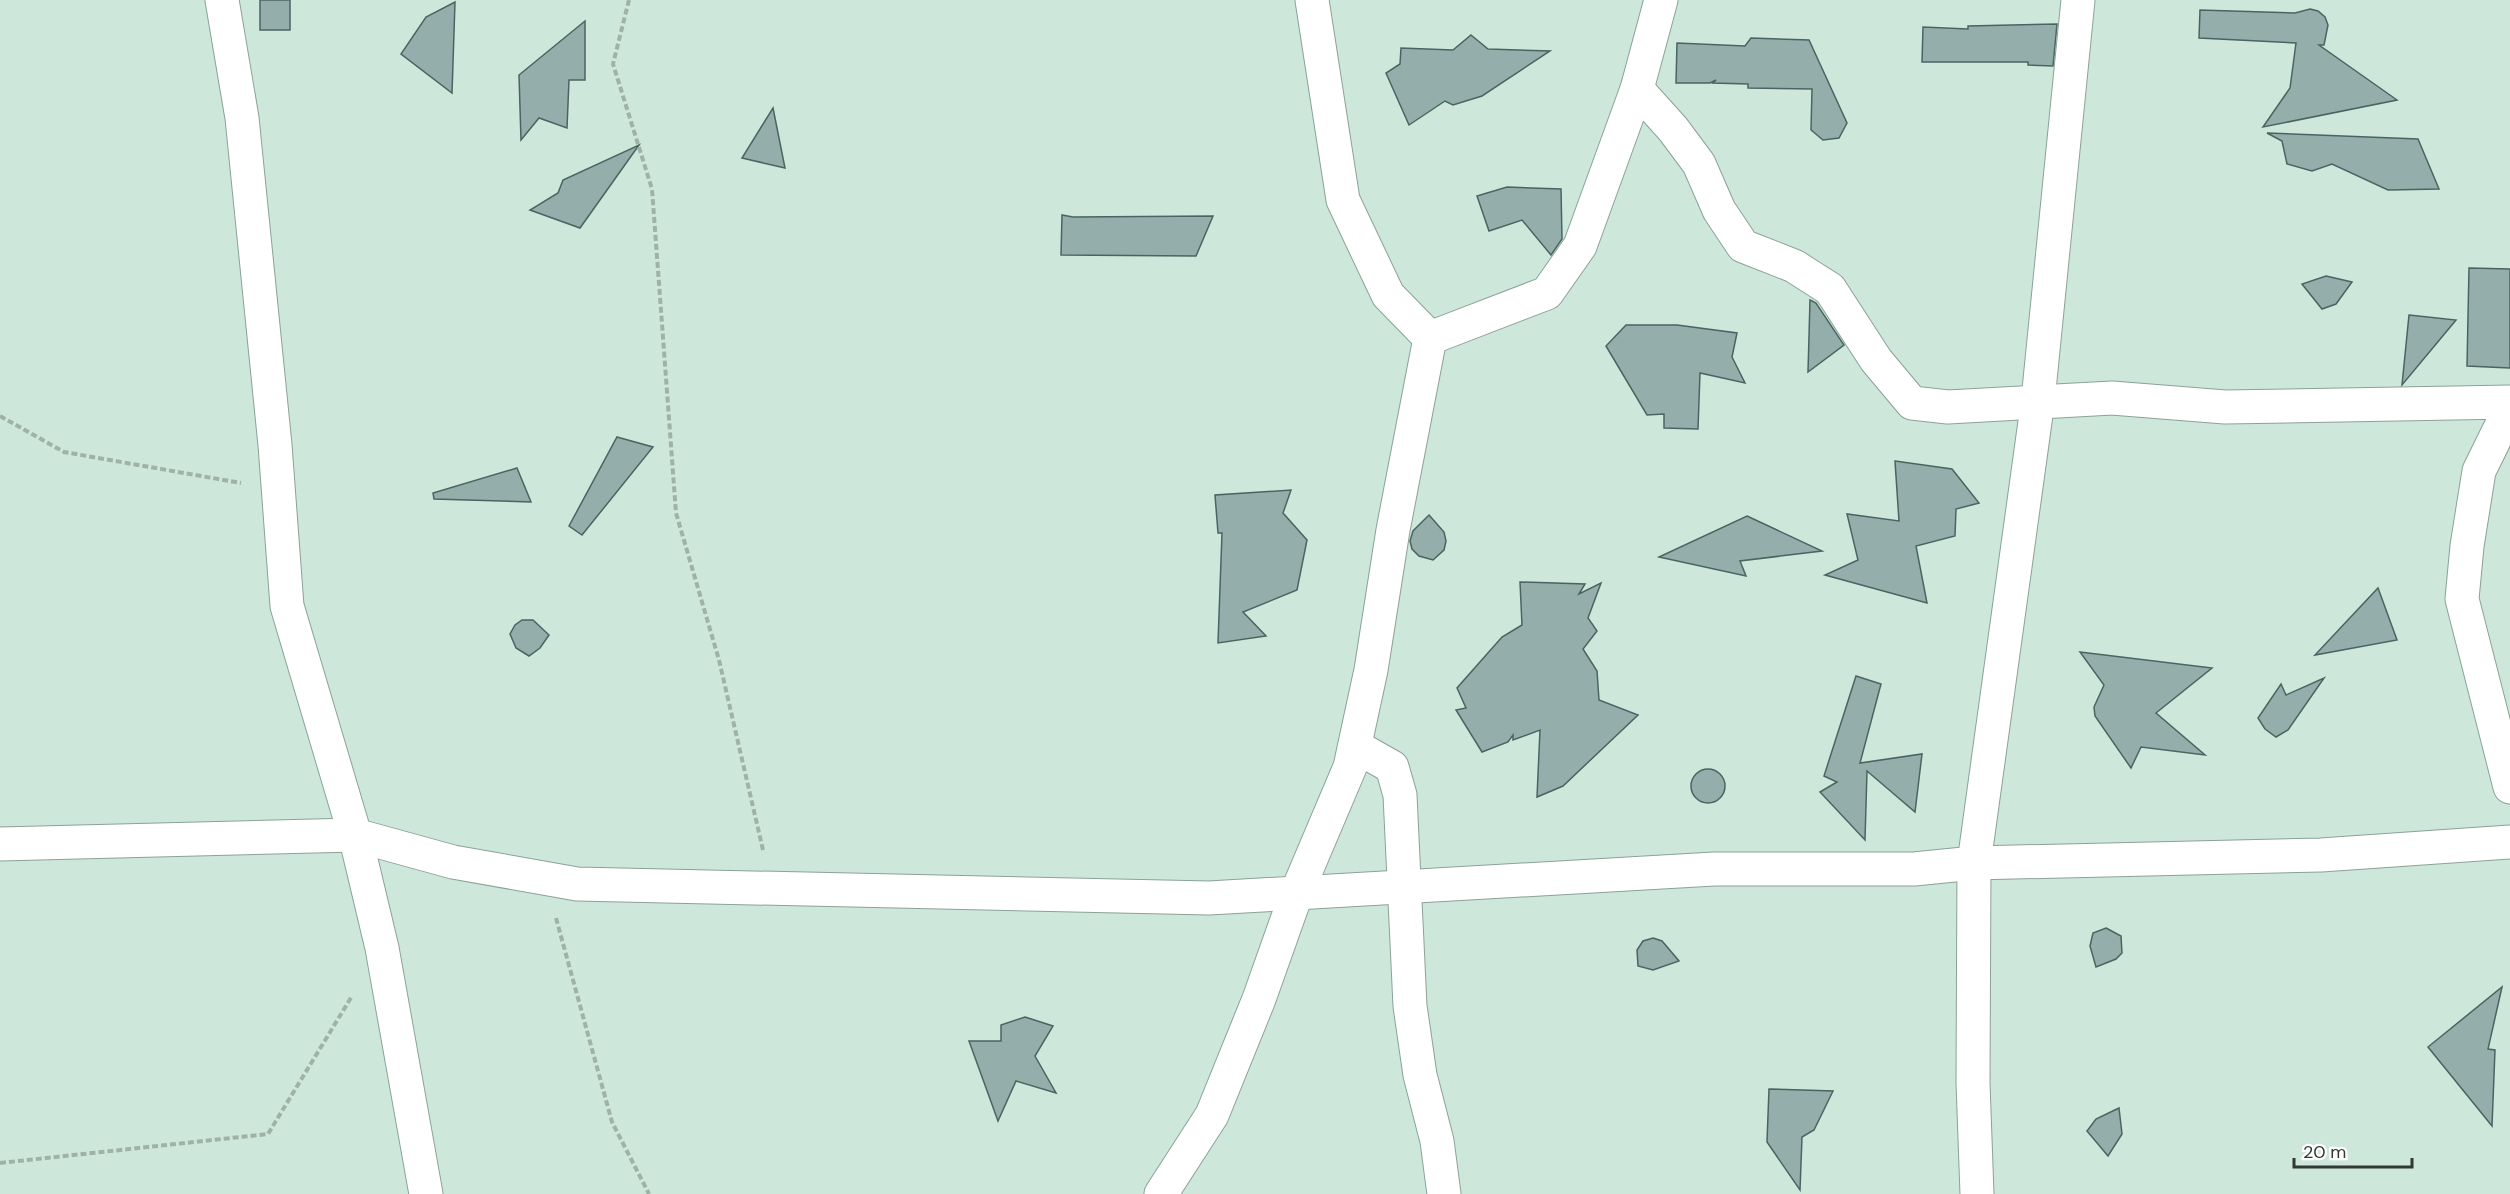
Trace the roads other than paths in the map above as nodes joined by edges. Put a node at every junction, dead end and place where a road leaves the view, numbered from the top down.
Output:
1 (222, 0) edge
2 (1312, 0) edge
3 (1661, 0) edge
4 (2078, 0) edge
5 (1636, 88) junction
6 (1430, 338) junction
7 (2038, 400) junction
8 (2510, 402) edge
9 (2510, 408) edge
10 (1355, 746) junction
11 (2510, 786) edge
12 (355, 835) junction
13 (2510, 842) edge
14 (0, 844) edge
15 (1974, 863) junction
16 (1402, 886) junction
17 (1297, 892) junction
18 (426, 1194) edge
19 (1161, 1194) edge
20 (1444, 1194) edge
21 (1977, 1194) edge

1 - 12 street
2 - 6 street
3 - 5 street
4 - 7 street
5 - 6 street
5 - 7 street
6 - 10 street
7 - 8 street
7 - 15 street
9 - 11 street
10 - 16 street
10 - 17 street
12 - 14 street
12 - 17 street
12 - 18 street
13 - 15 street
15 - 16 street
15 - 21 street
16 - 17 street
16 - 20 street
17 - 19 street

